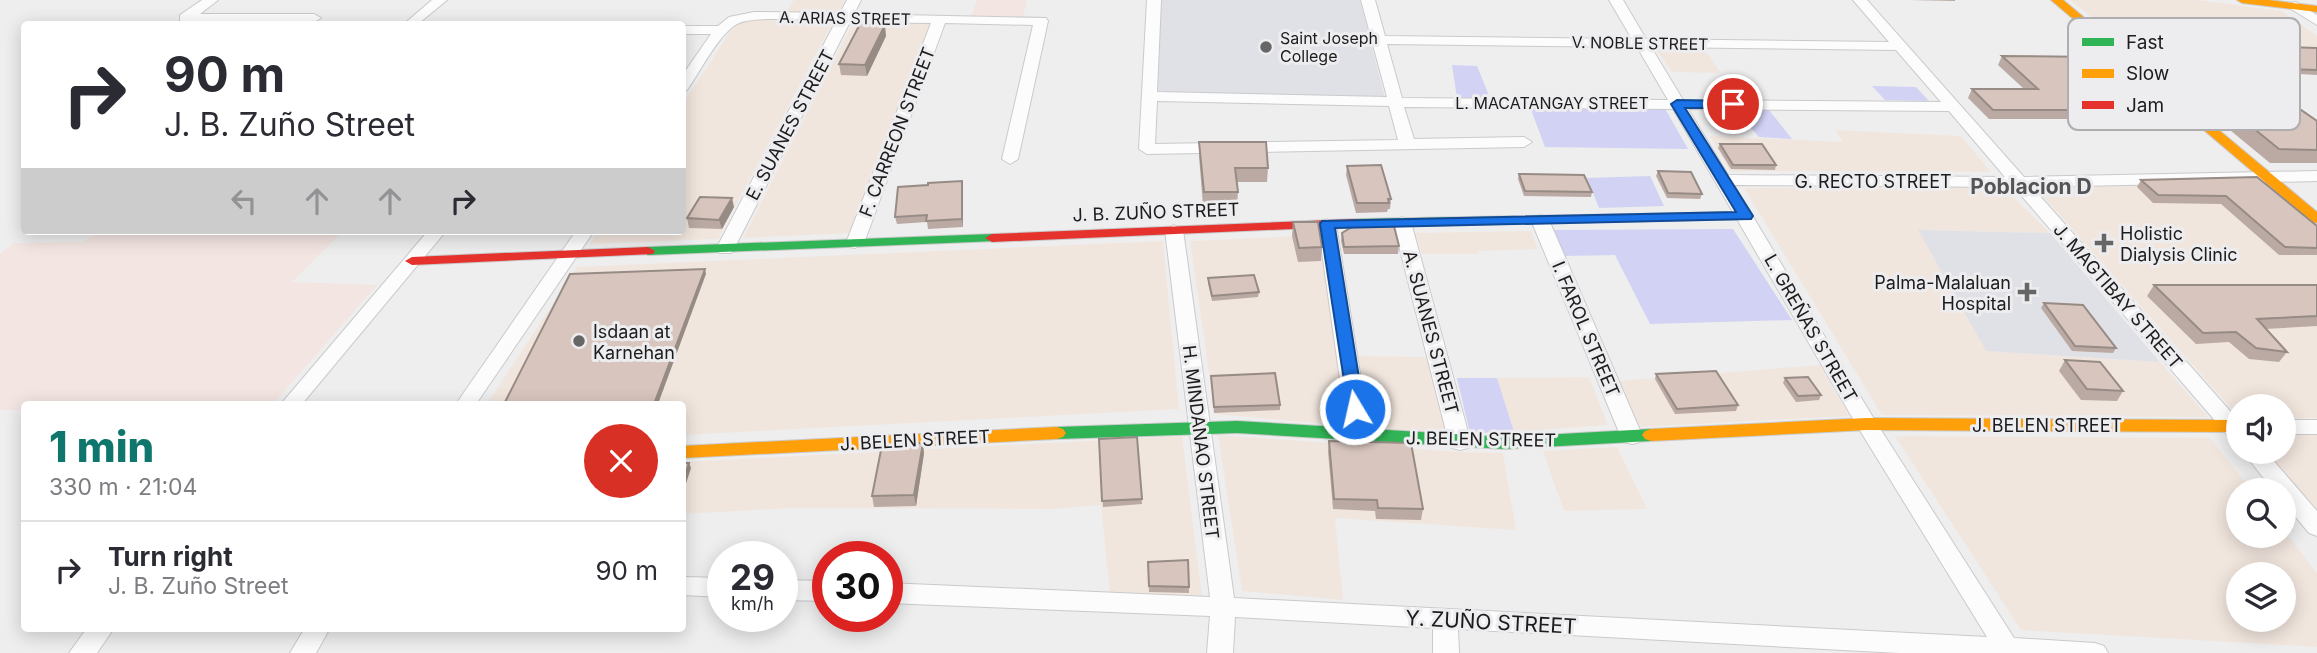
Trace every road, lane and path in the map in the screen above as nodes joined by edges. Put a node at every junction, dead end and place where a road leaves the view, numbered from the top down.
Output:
1 (211, 0) edge
2 (440, 0) edge
3 (854, 0) edge
4 (1154, 0) edge
5 (1368, 0) edge
6 (1616, 0) edge
7 (1860, 0) edge
8 (2056, 0) edge
9 (2242, 0) edge
10 (2296, 6) junction
11 (2317, 9) edge
12 (846, 17) junction
13 (314, 18) dead end
14 (2077, 18) edge
15 (939, 20) junction
16 (414, 21) edge
17 (2317, 21) edge
18 (686, 30) edge
19 (721, 30) junction
20 (1380, 40) junction
21 (1640, 43) junction
22 (1900, 46) junction
23 (686, 81) edge
24 (1149, 96) junction
25 (1395, 102) junction
26 (1677, 104) junction
27 (1955, 107) junction
28 (2210, 130) edge
29 (1524, 142) dead end
30 (1407, 144) junction
31 (1010, 159) dead end
32 (2317, 176) edge
33 (2266, 177) junction
34 (1724, 180) junction
35 (2018, 182) junction
36 (1746, 216) junction
37 (2317, 219) edge
38 (1540, 220) junction
39 (1402, 222) junction
40 (1327, 224) junction
41 (1174, 230) junction
42 (434, 235) edge
43 (582, 235) edge
44 (855, 243) junction
45 (725, 250) junction
46 (568, 256) junction
47 (412, 261) junction
48 (294, 401) edge
49 (468, 401) edge
50 (2226, 417) edge
51 (1867, 424) junction
52 (1199, 426) junction
53 (2296, 426) edge
54 (2317, 427) edge
55 (2226, 428) edge
56 (1359, 436) junction
57 (1632, 437) junction
58 (1460, 443) junction
59 (686, 452) edge
60 (2264, 464) edge
61 (2317, 527) edge
62 (686, 586) edge
63 (707, 587) edge
64 (903, 594) edge
65 (1223, 607) junction
66 (1446, 620) junction
67 (99, 632) edge
68 (316, 632) edge
69 (2008, 650) edge
70 (82, 653) edge
71 (303, 653) edge
72 (1220, 653) edge
73 (1446, 653) edge
74 (2095, 653) edge

1 - 13 street
2 - 16 street
3 - 12 street, E. SUANES STREET
4 - 24 street
5 - 20 street
6 - 21 street, L. GREÑAS STREET
7 - 22 street, J. MAGTIBAY STREET
8 - 14 street
9 - 10 street
10 - 11 street
10 - 17 street
12 - 15 street, A. ARIAS STREET
12 - 19 street, A. ARIAS STREET
12 - 45 street, E. SUANES STREET
15 - 31 street, A. ARIAS STREET
15 - 44 street, F. CARREON STREET
18 - 19 street
19 - 23 street
20 - 21 street, V. NOBLE STREET
20 - 25 street
21 - 22 street, V. NOBLE STREET
21 - 26 street, L. GREÑAS STREET
22 - 27 street, J. MAGTIBAY STREET
24 - 25 street, L. MACATANGAY STREET
24 - 30 street
25 - 26 street, L. MACATANGAY STREET
25 - 30 street
26 - 27 street, L. MACATANGAY STREET
26 - 34 street, L. GREÑAS STREET
27 - 35 street, J. MAGTIBAY STREET
28 - 33 street
29 - 30 street
32 - 33 street, G. RECTO STREET
33 - 35 street, G. RECTO STREET
33 - 37 street
34 - 35 street, G. RECTO STREET
34 - 36 street, L. GREÑAS STREET
35 - 50 street, J. MAGTIBAY STREET
36 - 38 street, J. B. ZUÑO STREET
36 - 51 street, L. GREÑAS STREET
38 - 39 street, J. B. ZUÑO STREET
38 - 57 street, I. FAROL STREET
39 - 40 street, J. B. ZUÑO STREET
39 - 58 street, A. SUANES STREET
40 - 41 street, J. B. ZUÑO STREET
40 - 56 street
41 - 44 street, J. B. ZUÑO STREET
41 - 52 street, H. MINDANAO STREET
42 - 47 street
43 - 46 street
44 - 45 street, J. B. ZUÑO STREET
45 - 46 street, J. B. ZUÑO STREET
46 - 47 street, J. B. ZUÑO STREET
46 - 49 street
47 - 48 street
51 - 55 street, J. BELEN STREET
51 - 57 street, J. BELEN STREET
51 - 69 street, L. GREÑAS STREET
52 - 56 street, J. BELEN STREET
52 - 59 street, J. BELEN STREET
52 - 65 street, H. MINDANAO STREET
53 - 54 street
56 - 58 street, J. BELEN STREET
57 - 58 street, J. BELEN STREET
60 - 61 street
62 - 63 street
64 - 65 street, Y. ZUÑO STREET
65 - 66 street, Y. ZUÑO STREET
65 - 72 street, H. MINDANAO STREET
66 - 69 street, Y. ZUÑO STREET
66 - 73 street
67 - 70 street
68 - 71 street
69 - 74 street, Y. ZUÑO STREET

